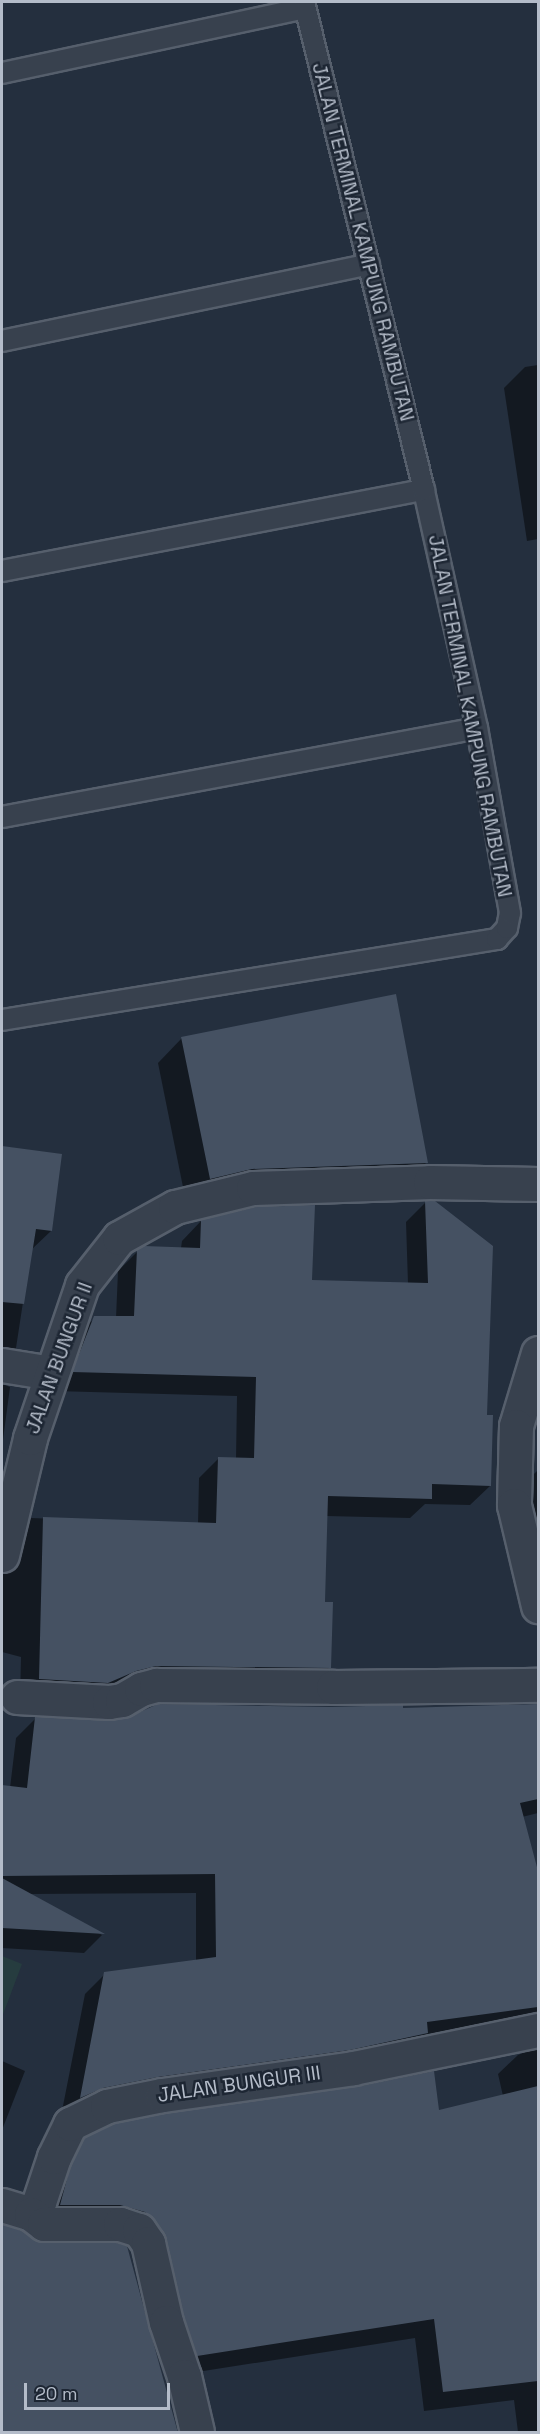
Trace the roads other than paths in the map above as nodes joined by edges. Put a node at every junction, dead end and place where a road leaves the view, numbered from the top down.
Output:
1 (305, 5) edge
2 (2, 73) edge
3 (369, 264) junction
4 (2, 341) edge
5 (424, 489) junction
6 (2, 571) edge
7 (477, 728) junction
8 (2, 817) edge
9 (2, 1020) edge
10 (538, 1184) edge
11 (538, 1353) edge
12 (2, 1365) edge
13 (51, 1373) junction
14 (2, 1556) edge
15 (538, 1606) edge
16 (538, 1685) edge
17 (17, 1697) dead end
18 (538, 2030) edge
19 (16, 2209) edge
20 (197, 2433) edge

1 - 2 lane
1 - 3 lane, JALAN TERMINAL KAMPUNG RAMBUTAN
3 - 4 lane
3 - 5 lane, JALAN TERMINAL KAMPUNG RAMBUTAN
5 - 6 lane
5 - 7 lane, JALAN TERMINAL KAMPUNG RAMBUTAN
7 - 8 lane
7 - 9 lane, JALAN TERMINAL KAMPUNG RAMBUTAN
10 - 13 street, JALAN BUNGUR II
11 - 15 street
12 - 13 street
13 - 14 street, JALAN BUNGUR II
16 - 17 street
18 - 19 street, JALAN BUNGUR III
19 - 20 street

